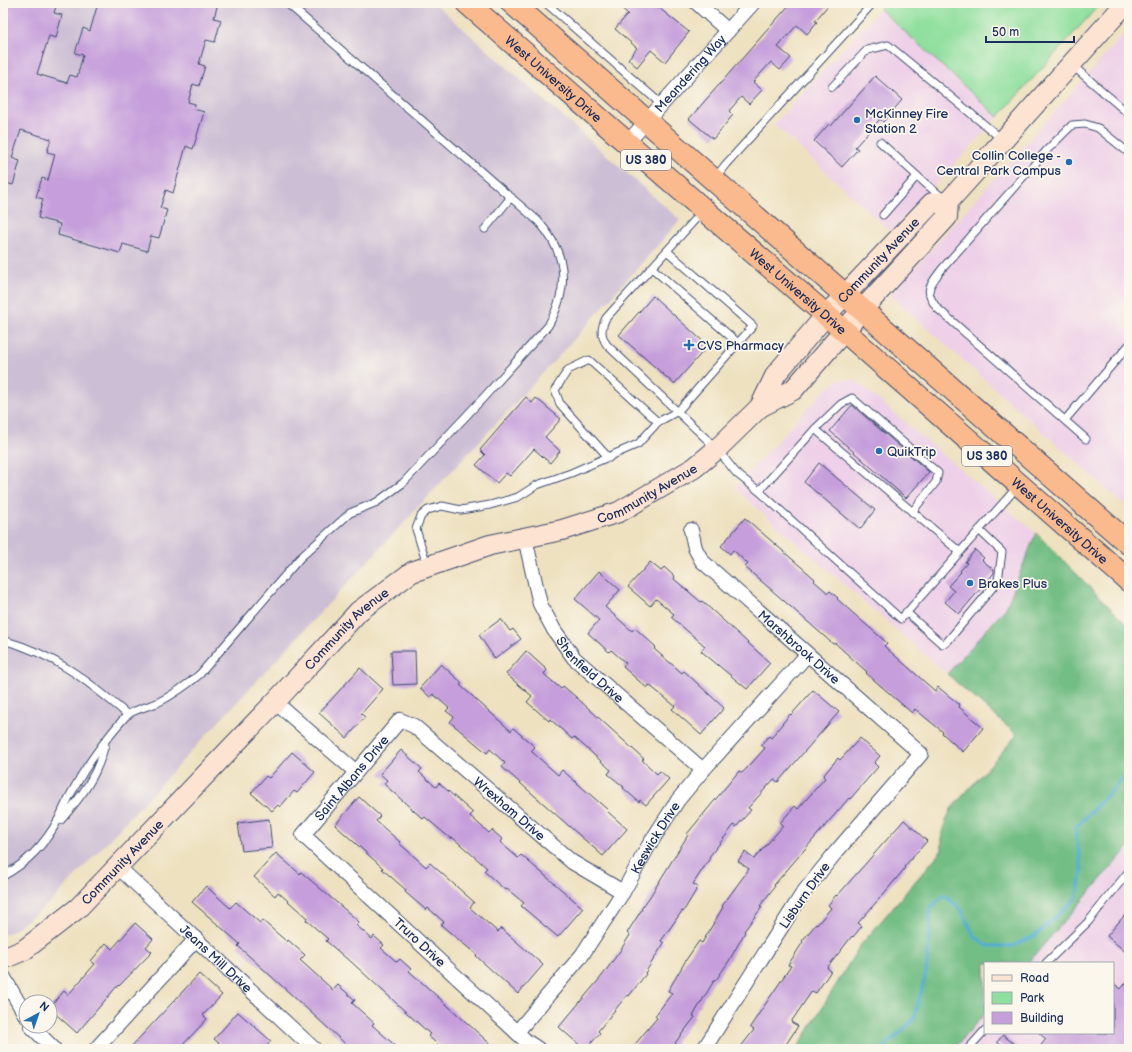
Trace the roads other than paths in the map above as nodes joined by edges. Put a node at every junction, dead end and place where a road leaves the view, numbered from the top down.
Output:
1 (288, 3) edge
2 (467, 3) edge
3 (512, 3) edge
4 (546, 3) edge
5 (697, 3) edge
6 (753, 3) edge
7 (872, 3) edge
8 (1126, 3) edge
9 (728, 31) junction
10 (1071, 64) junction
11 (832, 87) dead end
12 (661, 104) junction
13 (1129, 114) edge
14 (646, 120) junction
15 (1003, 141) junction
16 (880, 142) dead end
17 (626, 143) junction
18 (1129, 153) edge
19 (917, 176) junction
20 (714, 180) junction
21 (511, 197) junction
22 (948, 202) junction
23 (704, 210) junction
24 (883, 215) dead end
25 (485, 229) dead end
26 (667, 251) junction
27 (652, 268) junction
28 (845, 296) junction
29 (862, 310) junction
30 (826, 315) junction
31 (844, 331) junction
32 (738, 343) junction
33 (1129, 345) edge
34 (1129, 354) edge
35 (1120, 355) junction
36 (760, 407) junction
37 (678, 411) junction
38 (1065, 420) junction
39 (658, 422) junction
40 (816, 429) junction
41 (1086, 439) dead end
42 (717, 449) junction
43 (609, 458) junction
44 (1019, 484) junction
45 (759, 491) junction
46 (912, 512) junction
47 (691, 530) dead end
48 (979, 530) junction
49 (525, 538) junction
50 (1129, 544) edge
51 (960, 552) junction
52 (428, 567) junction
53 (1129, 581) edge
54 (906, 612) junction
55 (3, 640) edge
56 (807, 655) junction
57 (275, 702) junction
58 (128, 715) junction
59 (400, 720) joint
60 (106, 741) junction
61 (921, 754) joint
62 (703, 770) junction
63 (355, 771) junction
64 (53, 829) junction
65 (302, 834) joint
66 (118, 867) junction
67 (1129, 871) edge
68 (3, 876) edge
69 (622, 892) junction
70 (196, 939) junction
71 (3, 959) edge
72 (1047, 962) edge
73 (3, 976) edge
74 (18, 1002) edge
75 (984, 1031) edge
76 (517, 1032) junction
77 (39, 1034) edge
78 (54, 1049) edge
79 (96, 1049) edge
80 (314, 1049) edge
81 (538, 1049) edge
82 (704, 1049) edge
83 (968, 1049) edge

1 - 21 lane
2 - 17 highway, West University Drive / US 380
3 - 14 highway, US 380
4 - 12 lane
5 - 9 street
6 - 9 street, Meandering Way
7 - 20 lane
8 - 10 street, Community Avenue
9 - 12 street, Meandering Way
10 - 13 lane
10 - 15 street, Community Avenue
11 - 15 lane
12 - 14 street, Meandering Way
14 - 17 street, Meandering Way
14 - 20 highway, US 380
15 - 22 street, Community Avenue
16 - 19 lane
17 - 23 highway, West University Drive / US 380
18 - 38 lane
19 - 22 lane
19 - 24 lane
20 - 28 highway, US 380
21 - 25 lane
21 - 58 lane
22 - 28 street, Community Avenue
22 - 29 street, Community Avenue
23 - 26 lane
23 - 30 highway, West University Drive / US 380
26 - 27 lane
26 - 32 lane
27 - 32 lane
27 - 37 lane
28 - 29 highway, US 380
28 - 30 street, Community Avenue
29 - 31 street, Community Avenue
29 - 50 highway, US 380
30 - 31 highway, West University Drive / US 380
30 - 36 street, Community Avenue
31 - 36 street, Community Avenue
31 - 44 highway, West University Drive / US 380
32 - 37 lane
33 - 35 lane
34 - 35 lane
35 - 38 lane
36 - 42 street, Community Avenue
37 - 39 lane
37 - 42 lane
38 - 41 lane
39 - 43 lane
39 - 43 lane
40 - 45 lane
40 - 46 lane
40 - 46 lane
42 - 45 lane
42 - 49 street, Community Avenue
43 - 52 lane
44 - 48 lane
44 - 53 highway, West University Drive / US 380
45 - 54 lane
46 - 51 lane
47 - 56 street, Marshbrook Drive
48 - 51 lane
48 - 54 lane
49 - 52 street, Community Avenue
49 - 62 street, Shenfield Drive
51 - 54 lane
52 - 57 street, Community Avenue
55 - 58 lane
56 - 61 street, Marshbrook Drive
56 - 62 street, Keswick Drive
57 - 63 street
57 - 66 street, Community Avenue
58 - 60 lane
59 - 63 street, Saint Albans Drive
59 - 69 street, Wrexham Drive
60 - 64 lane
60 - 64 lane
61 - 82 street, Lisburn Drive
62 - 69 street, Keswick Drive
63 - 65 street, Saint Albans Drive
64 - 68 lane
65 - 76 street, Truro Drive
66 - 70 street, Jeans Mill Drive
66 - 71 street, Community Avenue
67 - 72 lane
69 - 76 street, Keswick Drive
70 - 79 street
70 - 80 street, Jeans Mill Drive
73 - 74 street
75 - 83 lane
76 - 81 street, Truro Drive
77 - 78 street

